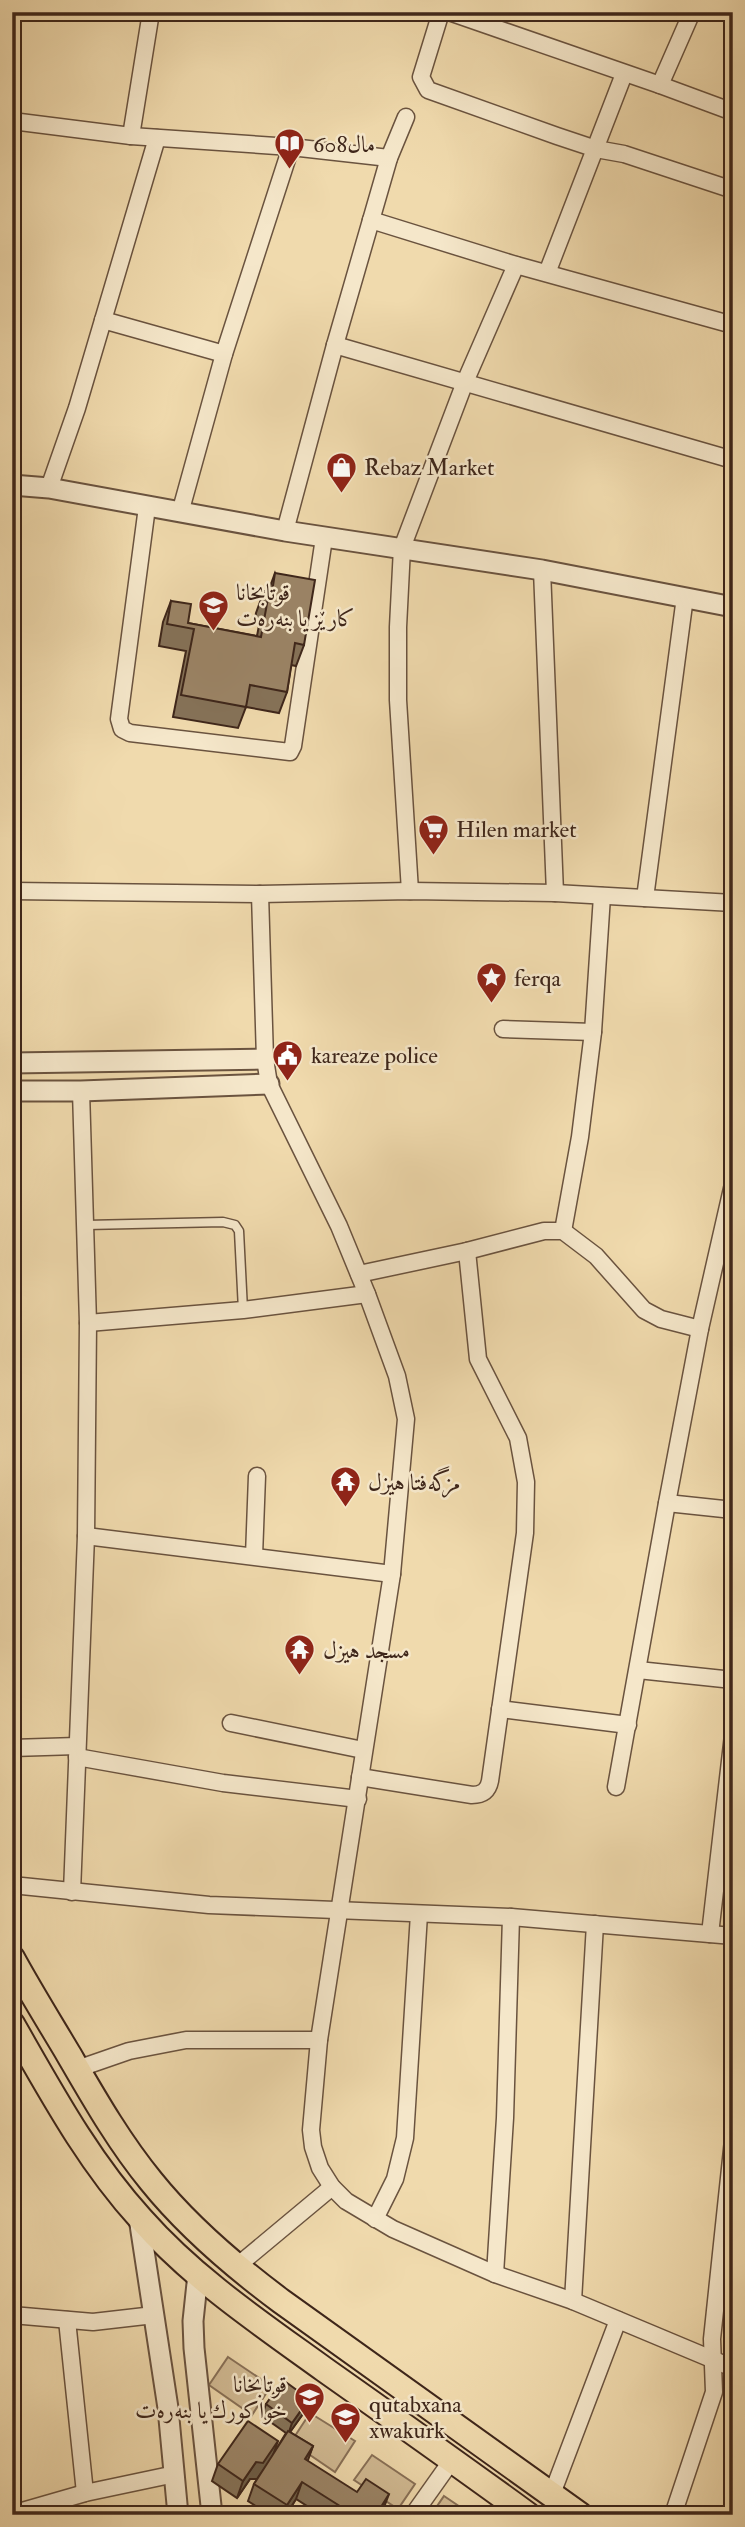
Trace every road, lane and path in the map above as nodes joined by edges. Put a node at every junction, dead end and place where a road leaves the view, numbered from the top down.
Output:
1 (150, 12) edge
2 (441, 12) edge
3 (449, 12) edge
4 (692, 12) edge
5 (624, 74) junction
6 (660, 85) junction
7 (733, 112) edge
8 (406, 117) dead end
9 (12, 121) edge
10 (131, 135) junction
11 (157, 138) junction
12 (291, 146) junction
13 (596, 149) junction
14 (389, 158) junction
15 (733, 190) edge
16 (371, 220) junction
17 (516, 265) junction
18 (547, 273) junction
19 (103, 320) junction
20 (733, 326) edge
21 (335, 345) junction
22 (224, 354) junction
23 (465, 382) junction
24 (733, 460) edge
25 (12, 485) edge
26 (49, 488) junction
27 (147, 507) junction
28 (180, 513) junction
29 (285, 531) junction
30 (324, 538) junction
31 (402, 548) junction
32 (542, 570) junction
33 (685, 597) junction
34 (733, 607) edge
35 (12, 891) edge
36 (410, 891) junction
37 (555, 893) junction
38 (260, 894) junction
39 (602, 896) junction
40 (645, 898) junction
41 (733, 904) edge
42 (503, 1029) dead end
43 (593, 1032) junction
44 (265, 1059) junction
45 (12, 1063) edge
46 (269, 1084) junction
47 (12, 1091) edge
48 (81, 1091) junction
49 (733, 1184) edge
50 (730, 1214) edge
51 (86, 1225) junction
52 (563, 1231) junction
53 (467, 1251) junction
54 (359, 1274) junction
55 (367, 1294) junction
56 (243, 1310) junction
57 (88, 1323) junction
58 (700, 1329) junction
59 (257, 1476) dead end
60 (667, 1503) junction
61 (733, 1510) edge
62 (86, 1536) junction
63 (254, 1556) junction
64 (392, 1573) junction
65 (638, 1670) junction
66 (733, 1680) edge
67 (500, 1709) junction
68 (231, 1723) dead end
69 (628, 1725) junction
70 (733, 1735) edge
71 (12, 1748) edge
72 (363, 1750) junction
73 (77, 1751) junction
74 (360, 1777) junction
75 (616, 1787) dead end
76 (358, 1799) junction
77 (12, 1885) edge
78 (72, 1892) junction
79 (339, 1910) junction
80 (419, 1914) junction
81 (511, 1917) junction
82 (595, 1924) junction
83 (710, 1934) junction
84 (733, 1936) edge
85 (12, 1958) edge
86 (12, 2024) edge
87 (319, 2040) junction
88 (77, 2070) junction
89 (733, 2140) edge
90 (332, 2187) junction
91 (139, 2218) junction
92 (375, 2219) junction
93 (236, 2267) junction
94 (198, 2274) junction
95 (495, 2274) junction
96 (573, 2301) junction
97 (12, 2315) edge
98 (154, 2315) junction
99 (67, 2320) junction
100 (618, 2320) junction
101 (713, 2360) junction
102 (733, 2368) edge
103 (452, 2460) junction
104 (175, 2474) junction
105 (85, 2493) junction
106 (552, 2494) junction
107 (12, 2514) edge
108 (178, 2515) edge
109 (212, 2515) edge
110 (413, 2515) edge
111 (528, 2515) edge
112 (580, 2515) edge
113 (673, 2515) edge

1 - 10 street
2 - 13 street
3 - 5 street
4 - 6 street
5 - 6 street
5 - 13 street
6 - 7 street
8 - 14 street
9 - 10 street
10 - 11 street
11 - 12 street
11 - 19 street
12 - 14 street
12 - 22 street
13 - 15 street
13 - 18 street
14 - 16 street
16 - 17 street
16 - 21 street
17 - 18 street
17 - 23 street
18 - 20 street
19 - 22 street
19 - 26 street
21 - 23 street
21 - 29 street
22 - 28 street
23 - 24 street
23 - 31 street
25 - 26 street
26 - 27 street
27 - 28 street
27 - 30 street
28 - 29 street
29 - 30 street
30 - 31 street
31 - 32 street
31 - 36 street
32 - 33 street
32 - 37 street
33 - 34 street
33 - 40 street
35 - 38 street
36 - 37 street
36 - 38 street
37 - 39 street
38 - 44 street
39 - 40 street
39 - 43 street
40 - 41 street
42 - 43 street
43 - 52 street
44 - 45 street
44 - 46 street
46 - 48 street
46 - 54 street
47 - 48 street
48 - 51 street
49 - 50 street
50 - 58 street
51 - 56 lane
51 - 57 street
52 - 53 street
52 - 58 street
53 - 54 street
53 - 67 street
54 - 55 street
55 - 56 street
55 - 64 street
56 - 57 street
57 - 62 street
58 - 60 street
59 - 63 street
60 - 61 street
60 - 65 street
62 - 63 street
62 - 73 street
63 - 64 street
64 - 72 street
65 - 66 street
65 - 69 street
67 - 69 street
67 - 74 street
68 - 72 street
69 - 75 street
70 - 83 street
71 - 73 street
72 - 74 street
73 - 76 street
73 - 78 street
74 - 76 street
76 - 79 street
77 - 78 street
78 - 79 street
79 - 80 street
79 - 87 street
80 - 81 street
80 - 92 street
81 - 82 street
81 - 95 street
82 - 83 street
82 - 96 street
83 - 84 street
85 - 88 main road
86 - 91 main road
87 - 88 street
87 - 90 street
88 - 93 main road
89 - 101 street
90 - 92 street
90 - 93 street
91 - 94 main road
91 - 98 street
92 - 95 street
93 - 106 main road
94 - 103 main road
94 - 109 street
95 - 96 street
96 - 100 street
97 - 99 street
98 - 99 street
98 - 104 street
99 - 105 street
100 - 101 street
100 - 106 street
101 - 102 street
101 - 113 street
103 - 110 street
103 - 111 main road
104 - 105 street
104 - 108 street
105 - 107 street
106 - 112 main road

